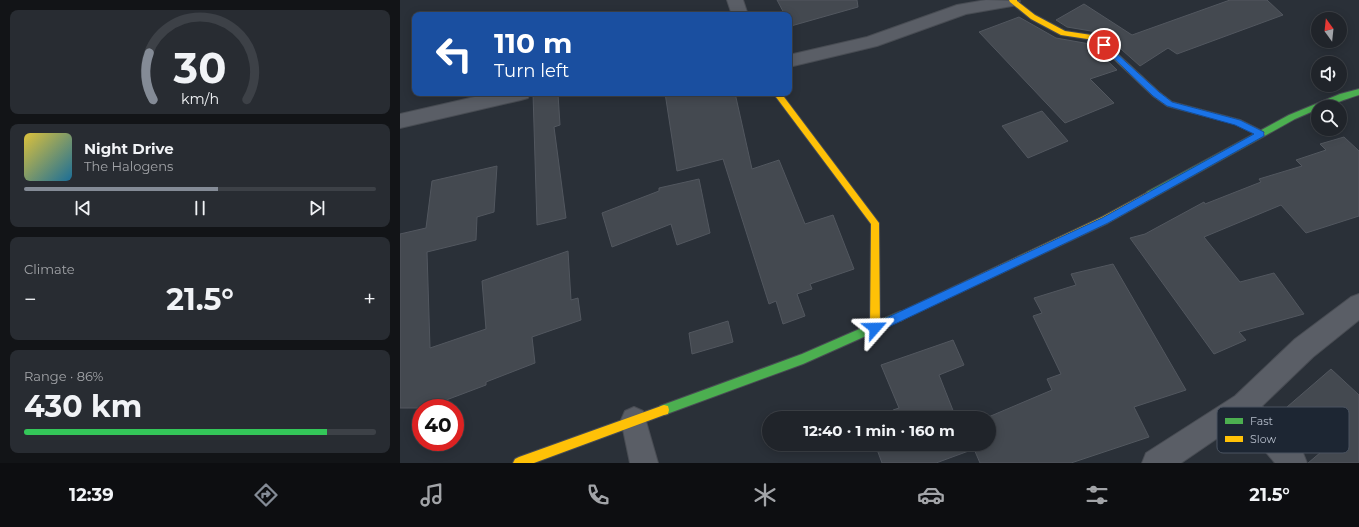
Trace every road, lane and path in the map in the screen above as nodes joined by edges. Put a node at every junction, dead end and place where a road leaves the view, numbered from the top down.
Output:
1 (735, 0) edge
2 (1013, 1) edge
3 (739, 12) edge
4 (792, 60) edge
5 (1359, 92) edge
6 (507, 96) edge
7 (779, 96) edge
8 (400, 121) edge
9 (1261, 134) junction
10 (1359, 305) edge
11 (875, 328) junction
12 (1244, 405) joint
13 (1241, 407) edge
14 (634, 420) junction
15 (1217, 423) edge
16 (1285, 453) edge
17 (520, 463) edge
18 (644, 463) edge
19 (1156, 463) edge
20 (1293, 463) edge

1 - 3 street
2 - 4 street
2 - 9 street
5 - 9 street
6 - 8 street
7 - 11 street
9 - 11 street
10 - 12 street
11 - 14 street
12 - 13 street
14 - 17 street
14 - 18 street
15 - 19 street
16 - 20 street

